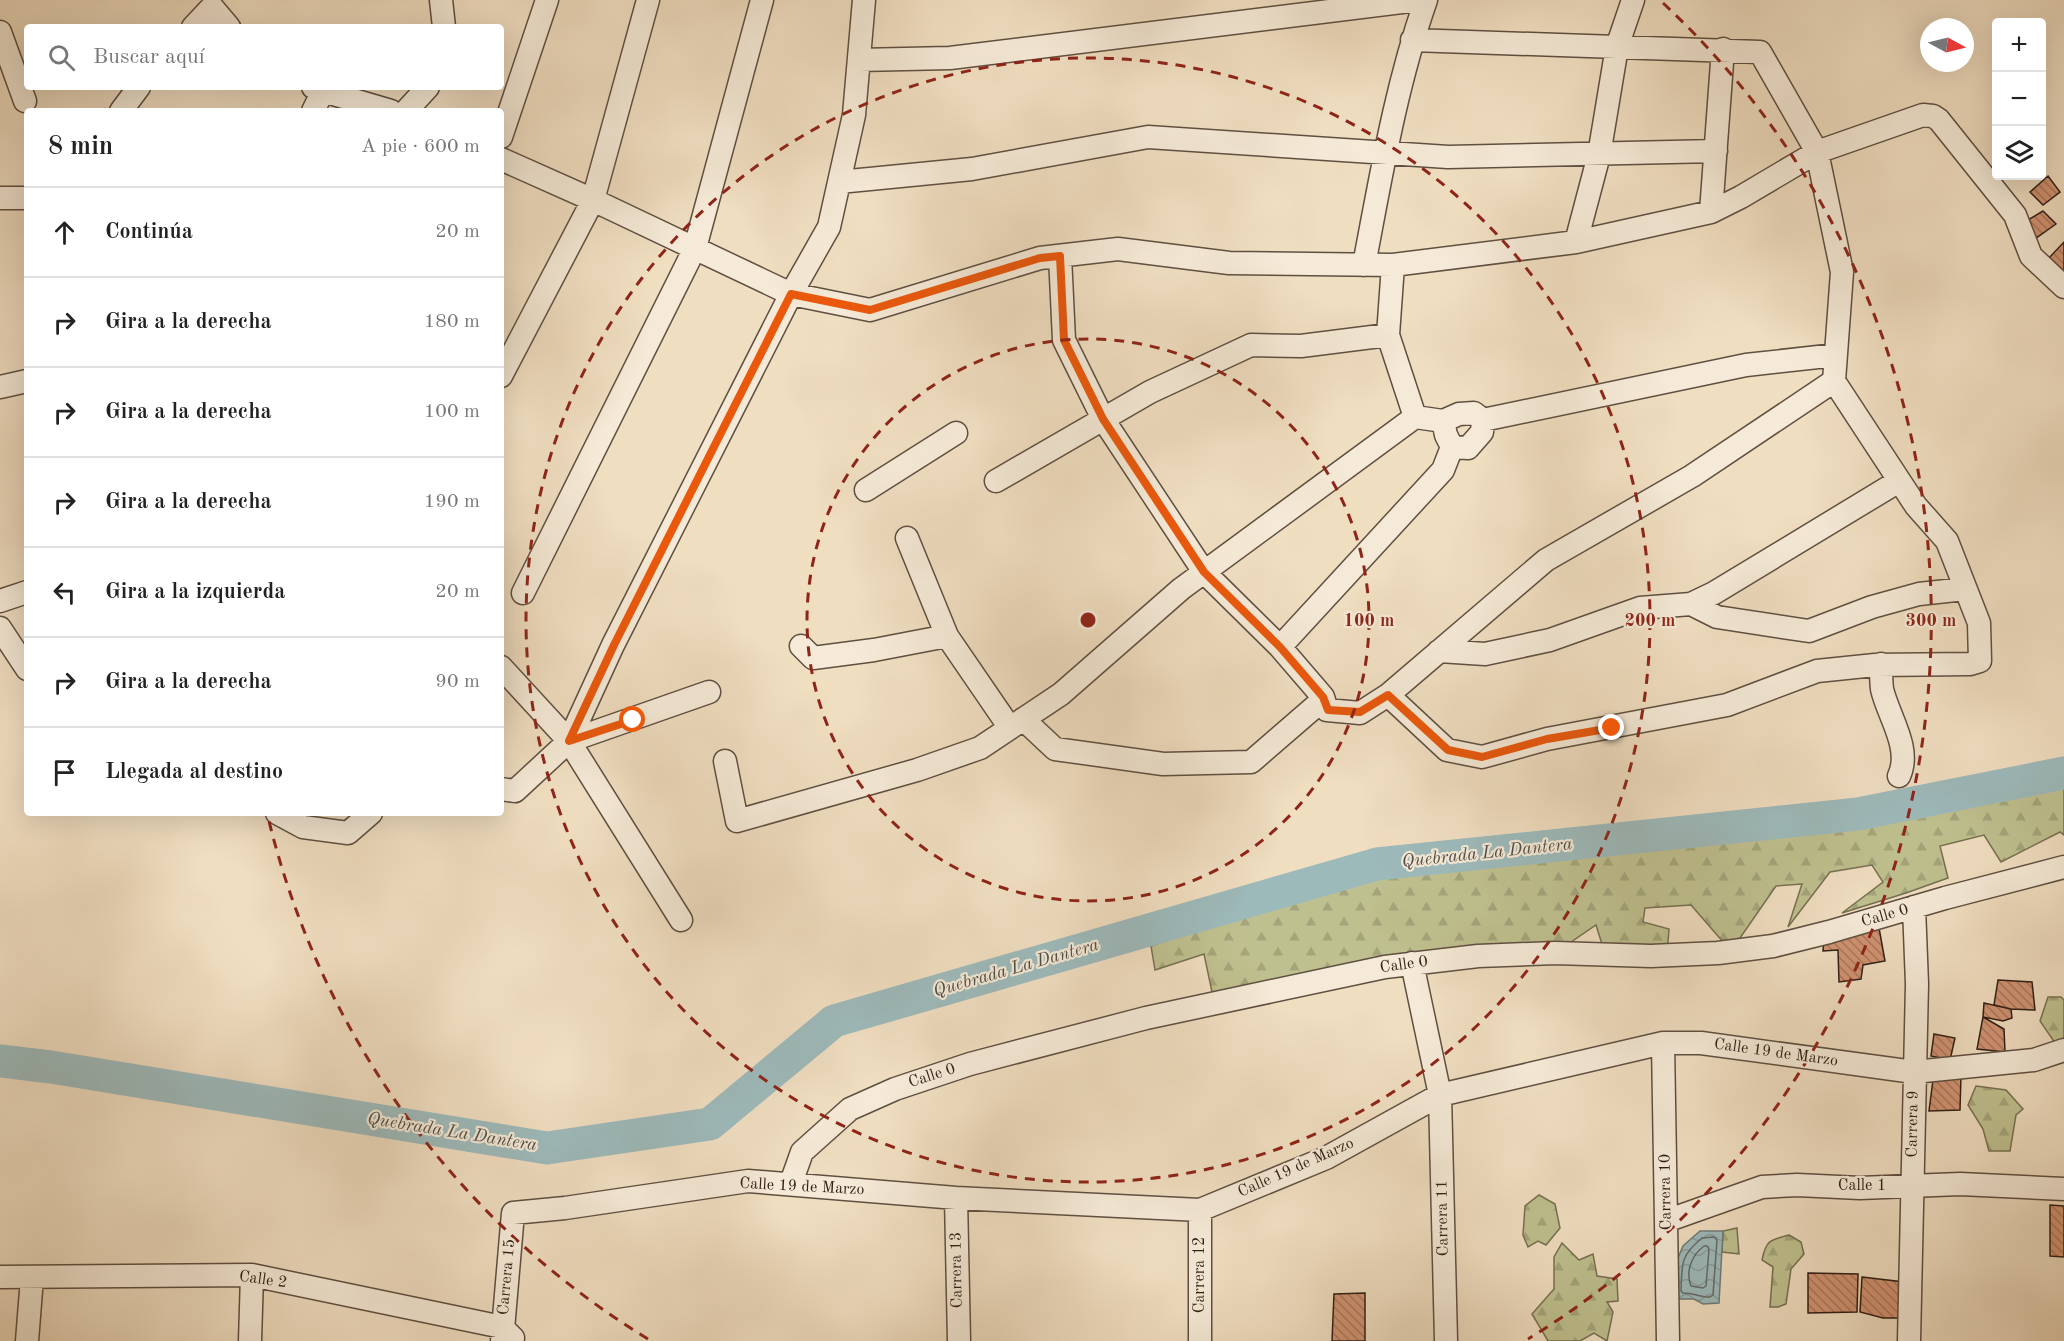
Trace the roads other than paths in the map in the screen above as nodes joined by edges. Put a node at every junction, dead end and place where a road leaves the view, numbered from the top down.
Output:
1 (441, 0) edge
2 (547, 0) edge
3 (648, 0) edge
4 (762, 0) edge
5 (864, 0) edge
6 (1418, 0) edge
7 (1426, 0) edge
8 (1633, 0) edge
9 (213, 2) edge
10 (195, 24) edge
11 (227, 24) edge
12 (444, 24) edge
13 (0, 32) edge
14 (1412, 40) junction
15 (1617, 47) junction
16 (1723, 49) junction
17 (859, 60) junction
18 (137, 90) edge
19 (425, 90) edge
20 (316, 96) edge
21 (25, 101) dead end
22 (123, 108) edge
23 (376, 108) edge
24 (409, 108) edge
25 (504, 128) edge
26 (1716, 151) junction
27 (1817, 152) junction
28 (1386, 154) junction
29 (1599, 155) junction
30 (504, 160) edge
31 (839, 182) junction
32 (0, 198) edge
33 (24, 198) edge
34 (593, 200) junction
35 (1711, 212) junction
36 (1576, 242) junction
37 (694, 248) junction
38 (1060, 256) junction
39 (1364, 265) junction
40 (1393, 265) junction
41 (2064, 287) edge
42 (791, 294) junction
43 (1388, 335) junction
44 (1836, 355) junction
45 (504, 370) edge
46 (1834, 381) junction
47 (24, 382) edge
48 (0, 387) edge
49 (1414, 417) junction
50 (1103, 419) junction
51 (1483, 420) junction
52 (1443, 421) junction
53 (956, 434) dead end
54 (1452, 447) junction
55 (996, 481) dead end
56 (1899, 482) junction
57 (866, 490) dead end
58 (907, 538) dead end
59 (1204, 572) junction
60 (1965, 589) junction
61 (24, 593) edge
62 (524, 593) dead end
63 (0, 601) edge
64 (1691, 604) junction
65 (0, 628) edge
66 (946, 636) junction
67 (801, 646) dead end
68 (1280, 647) junction
69 (1439, 651) junction
70 (24, 664) edge
71 (1881, 664) junction
72 (504, 670) edge
73 (709, 692) dead end
74 (1388, 695) junction
75 (1323, 697) junction
76 (1017, 723) junction
77 (569, 741) junction
78 (724, 761) dead end
79 (1899, 777) dead end
80 (504, 789) edge
81 (283, 816) edge
82 (368, 816) edge
83 (2064, 867) edge
84 (1914, 907) junction
85 (681, 920) dead end
86 (1412, 963) junction
87 (1663, 1043) junction
88 (2064, 1050) edge
89 (1914, 1072) junction
90 (1440, 1095) junction
91 (791, 1183) junction
92 (1912, 1185) junction
93 (2064, 1188) edge
94 (956, 1198) junction
95 (1200, 1210) junction
96 (513, 1213) joint
97 (1666, 1221) junction
98 (252, 1275) junction
99 (0, 1277) edge
100 (32, 1278) junction
101 (507, 1336) edge
102 (27, 1341) edge
103 (250, 1341) edge
104 (958, 1341) edge
105 (1200, 1341) edge
106 (1446, 1341) edge
107 (1668, 1341) edge
108 (1909, 1341) edge

1 - 12 street
2 - 25 street
3 - 34 street
4 - 37 street
5 - 17 street
6 - 17 street
7 - 14 street
8 - 15 street
9 - 10 street
9 - 11 street
13 - 21 street
14 - 15 street
14 - 28 street
15 - 16 street
15 - 29 street
16 - 26 street
16 - 27 street
17 - 31 street
18 - 22 street
19 - 24 street
20 - 23 street
26 - 29 street
26 - 35 street
27 - 35 street
27 - 41 street
27 - 44 street
28 - 29 street
28 - 31 street
28 - 39 street
29 - 36 street
30 - 34 street
31 - 42 street
32 - 33 street
34 - 37 street
34 - 45 street
35 - 36 street
36 - 40 street
37 - 42 street
37 - 62 street
38 - 39 street
38 - 42 street
38 - 50 street
39 - 40 street
40 - 43 street
42 - 77 street
43 - 49 street
43 - 50 street
44 - 46 street
44 - 51 street
46 - 56 street
46 - 69 street
47 - 48 street
49 - 52 street
49 - 59 street
50 - 55 street
50 - 59 street
51 - 52 street
51 - 54 street
52 - 54 street
53 - 57 street
54 - 68 street
56 - 60 street
56 - 64 street
58 - 66 street
59 - 68 street
59 - 76 street
60 - 64 street
60 - 71 street
61 - 63 street
64 - 69 street
65 - 70 street
66 - 67 street
66 - 76 street
68 - 75 street
69 - 74 street
71 - 74 street
71 - 79 street
72 - 77 street
73 - 77 street
74 - 75 street
75 - 76 street
76 - 78 street
77 - 80 street
77 - 85 street
81 - 82 street
83 - 84 street, Calle 0
84 - 86 street, Calle 0
84 - 89 street, Carrera 9
86 - 90 street, Carrera 11
86 - 91 street, Calle 0
87 - 89 street, Calle 19 de Marzo
87 - 90 street, Calle 19 de Marzo
87 - 97 street, Carrera 10
88 - 89 street, Calle 19 de Marzo
89 - 92 street, Carrera 9
90 - 95 street, Calle 19 de Marzo
90 - 106 street, Carrera 11
91 - 94 street, Calle 19 de Marzo
91 - 96 street, Calle 19 de Marzo
92 - 93 street, Calle 1
92 - 97 street, Calle 1
92 - 108 street, Carrera 9
94 - 95 street, Calle 19 de Marzo
94 - 104 street, Carrera 13
95 - 105 street, Carrera 12
96 - 101 street, Carrera 15
97 - 107 street, Carrera 10
98 - 100 street, Calle 2
98 - 101 street, Calle 2
98 - 103 street
99 - 100 street, Calle 2
100 - 102 street

